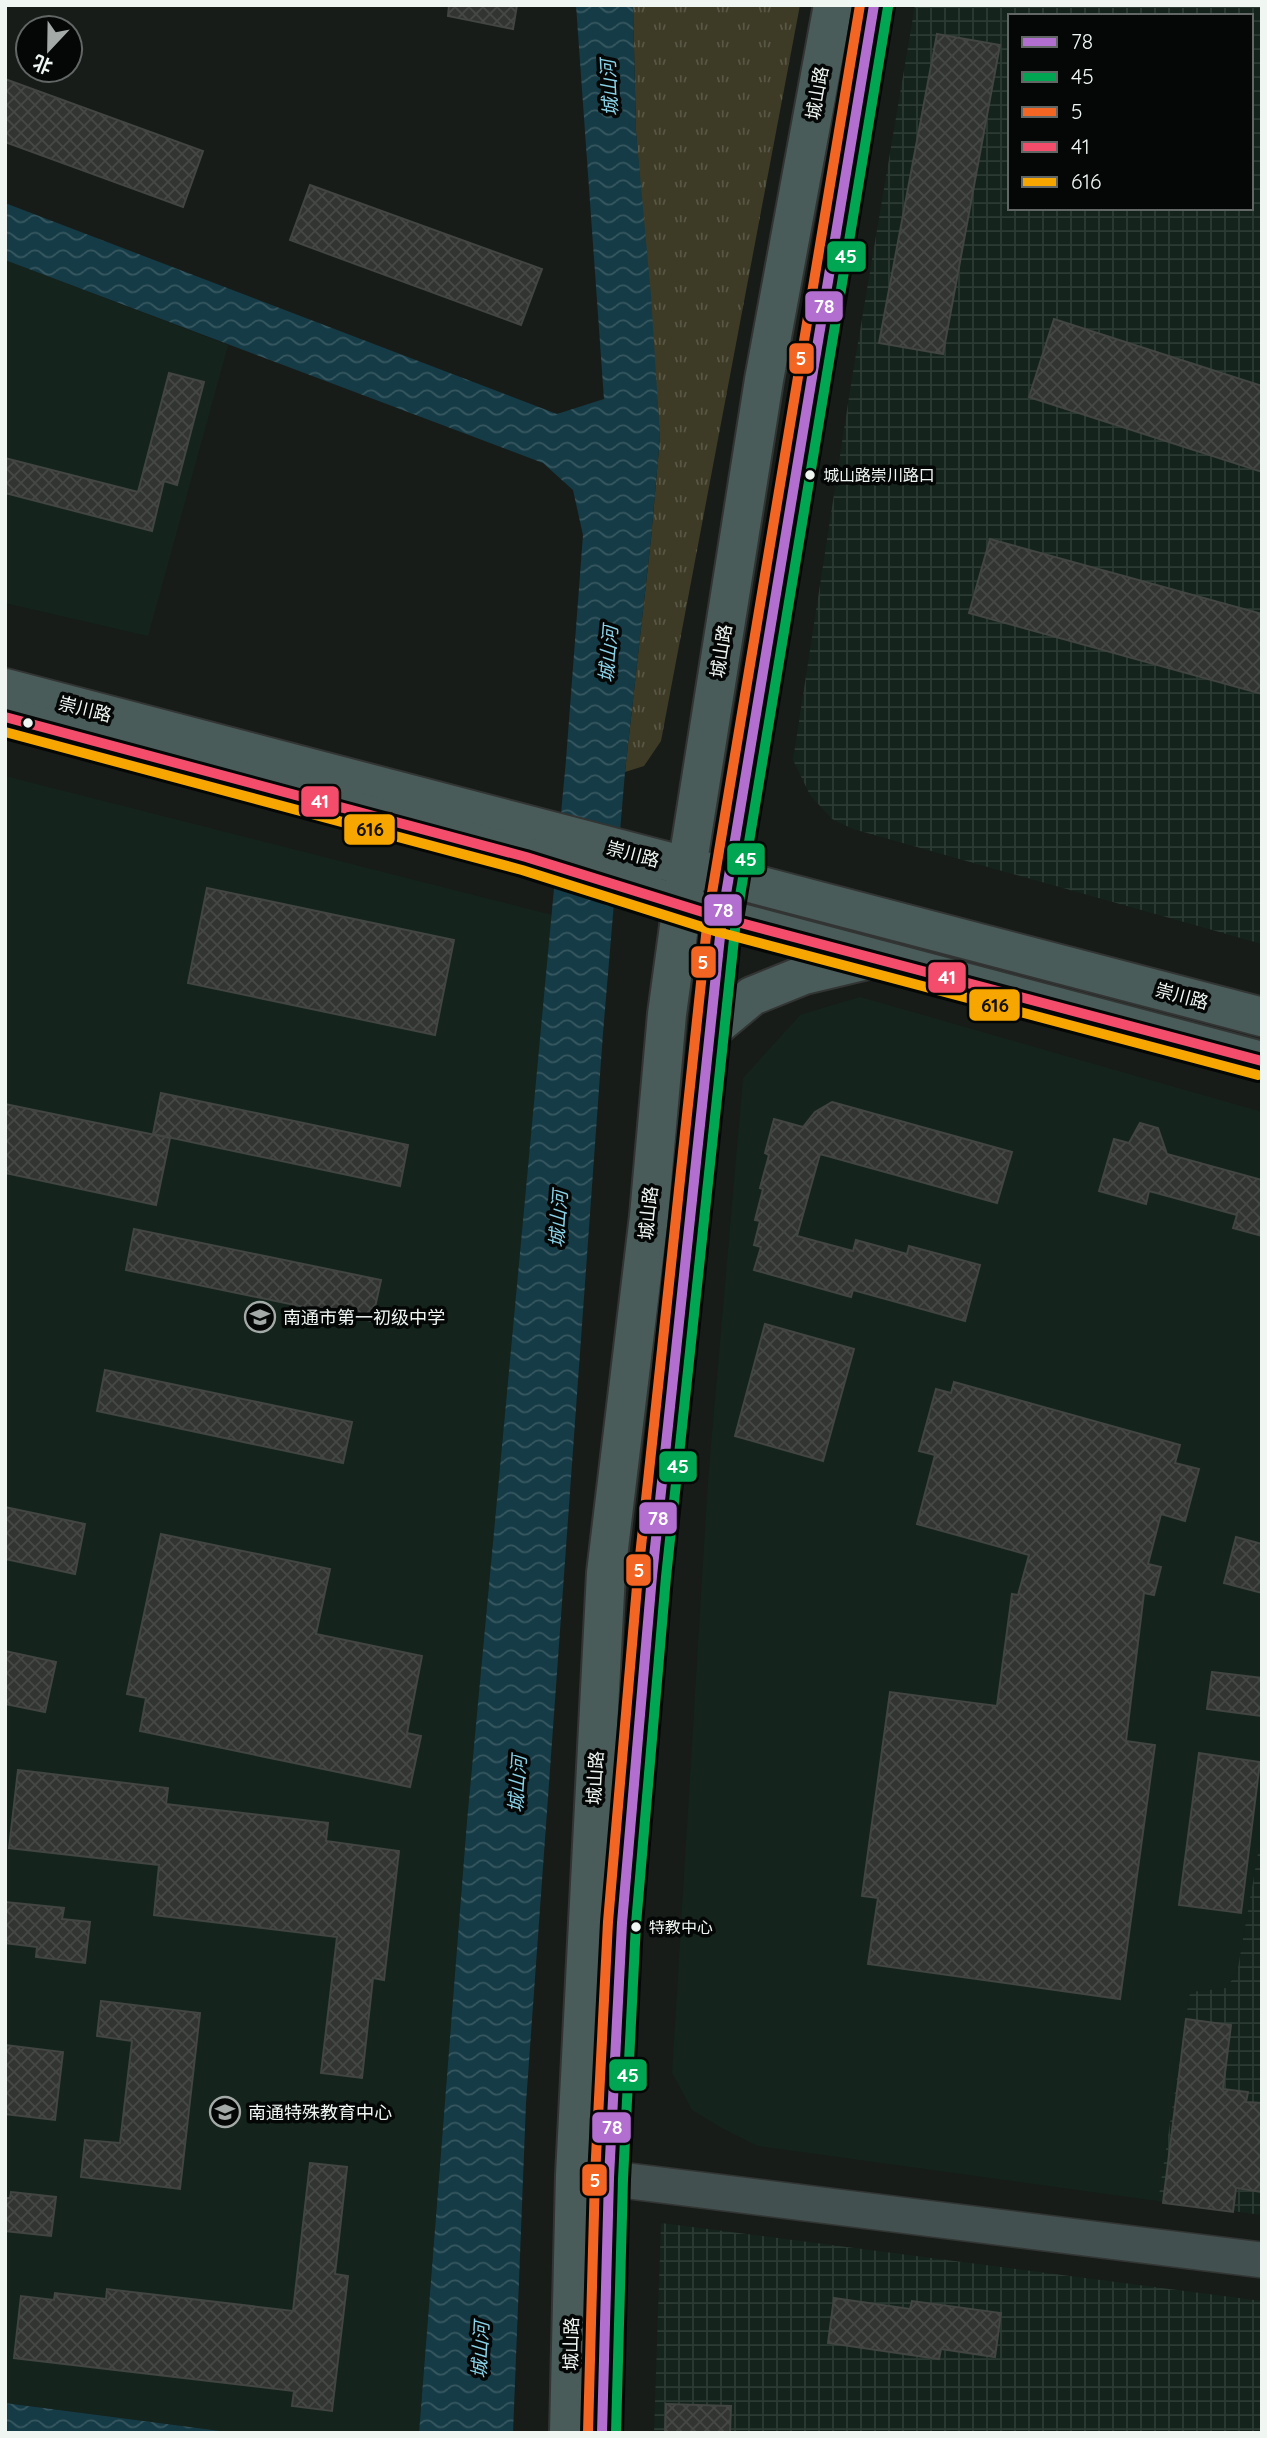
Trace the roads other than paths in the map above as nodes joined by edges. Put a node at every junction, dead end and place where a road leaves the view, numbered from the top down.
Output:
1 (833, 5) edge
2 (874, 5) edge
3 (5, 688) edge
4 (5, 717) edge
5 (528, 842) junction
6 (729, 878) junction
7 (667, 881) junction
8 (722, 918) junction
9 (876, 958) junction
10 (1262, 1017) edge
11 (710, 1031) junction
12 (1262, 1061) edge
13 (592, 2176) junction
14 (1262, 2260) edge
15 (569, 2433) edge
16 (602, 2433) edge

1 - 7 main road, 城山路
2 - 6 main road, 城山路
3 - 5 main road, 崇川路
4 - 5 main road, 崇川路
5 - 7 main road, 崇川路
6 - 7 main road, 崇川路
6 - 8 main road, 城山路
6 - 10 main road, 崇川路
7 - 8 main road, 崇川路
7 - 13 main road, 城山路
8 - 9 main road, 崇川路
8 - 11 main road, 城山路
9 - 11 main road
9 - 12 main road, 崇川路
11 - 13 main road, 城山路
13 - 14 street
13 - 15 main road, 城山路
13 - 16 main road, 城山路

